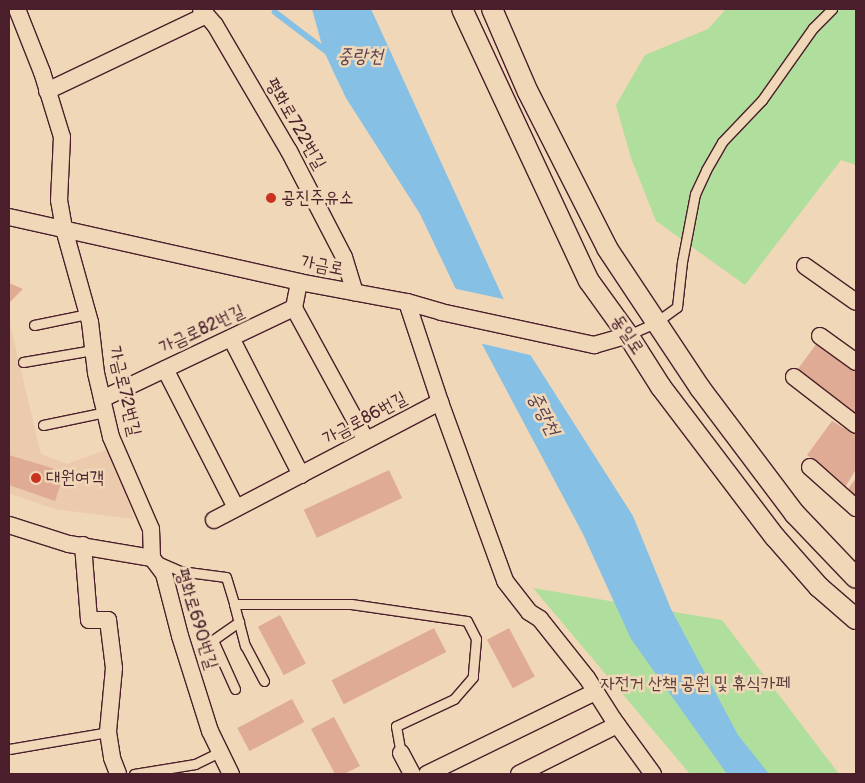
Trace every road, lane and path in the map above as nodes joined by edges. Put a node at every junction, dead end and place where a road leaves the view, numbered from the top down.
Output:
1 (17, 9) edge
2 (462, 9) edge
3 (492, 9) edge
4 (832, 9) edge
5 (203, 12) edge
6 (47, 91) junction
7 (9, 217) edge
8 (64, 228) junction
9 (805, 266) dead end
10 (299, 282) junction
11 (355, 292) junction
12 (407, 302) junction
13 (856, 302) edge
14 (294, 308) junction
15 (88, 314) junction
16 (656, 323) junction
17 (34, 325) dead end
18 (628, 335) junction
19 (820, 336) dead end
20 (231, 338) junction
21 (93, 350) junction
22 (23, 362) dead end
23 (856, 362) edge
24 (165, 370) junction
25 (794, 377) dead end
26 (440, 402) junction
27 (104, 406) junction
28 (43, 425) dead end
29 (856, 425) edge
30 (366, 440) junction
31 (810, 467) dead end
32 (301, 475) junction
33 (236, 508) junction
34 (856, 508) edge
35 (214, 520) dead end
36 (9, 525) edge
37 (83, 545) junction
38 (152, 558) junction
39 (856, 578) edge
40 (234, 604) junction
41 (856, 618) edge
42 (239, 622) junction
43 (264, 681) dead end
44 (236, 689) dead end
45 (595, 692) junction
46 (618, 725) junction
47 (108, 732) junction
48 (9, 749) edge
49 (220, 752) junction
50 (400, 753) joint
51 (118, 774) edge
52 (134, 774) edge
53 (231, 774) edge
54 (412, 774) edge
55 (427, 774) edge
56 (519, 774) edge
57 (653, 774) edge

1 - 6 street, 가금로72번길
2 - 18 street, 동일로
3 - 16 street, 동일로
4 - 16 lane
5 - 6 street
5 - 11 street, 평화로722번길
6 - 8 street, 가금로72번길
7 - 8 street, 가금로
8 - 10 street, 가금로
8 - 15 street, 가금로72번길
9 - 13 street
10 - 11 street, 가금로
10 - 14 street
11 - 12 street, 가금로
12 - 18 street, 가금로
12 - 26 street
14 - 20 street, 가금로82번길
14 - 30 street
15 - 17 lane
15 - 21 street, 가금로72번길
16 - 18 lane
16 - 39 street, 동일로
18 - 41 street, 동일로
19 - 23 street
20 - 24 street, 가금로82번길
20 - 32 street
21 - 22 lane
21 - 27 street, 가금로72번길
24 - 27 street, 가금로82번길
24 - 33 street
25 - 29 street
26 - 30 street, 가금로86번길
26 - 45 street
27 - 28 lane
27 - 38 street, 가금로72번길
30 - 32 street, 가금로86번길
31 - 34 street
32 - 33 street, 가금로86번길
33 - 35 street, 가금로86번길
36 - 37 street, 평화로690번길
37 - 38 street, 평화로690번길
37 - 47 street
38 - 40 lane
38 - 49 street, 평화로690번길
40 - 42 lane
40 - 50 lane
42 - 43 lane
42 - 44 lane
45 - 46 street
45 - 55 street
46 - 56 street
46 - 57 street
47 - 48 lane
47 - 51 street
49 - 52 lane
49 - 53 street, 평화로690번길
50 - 54 street

